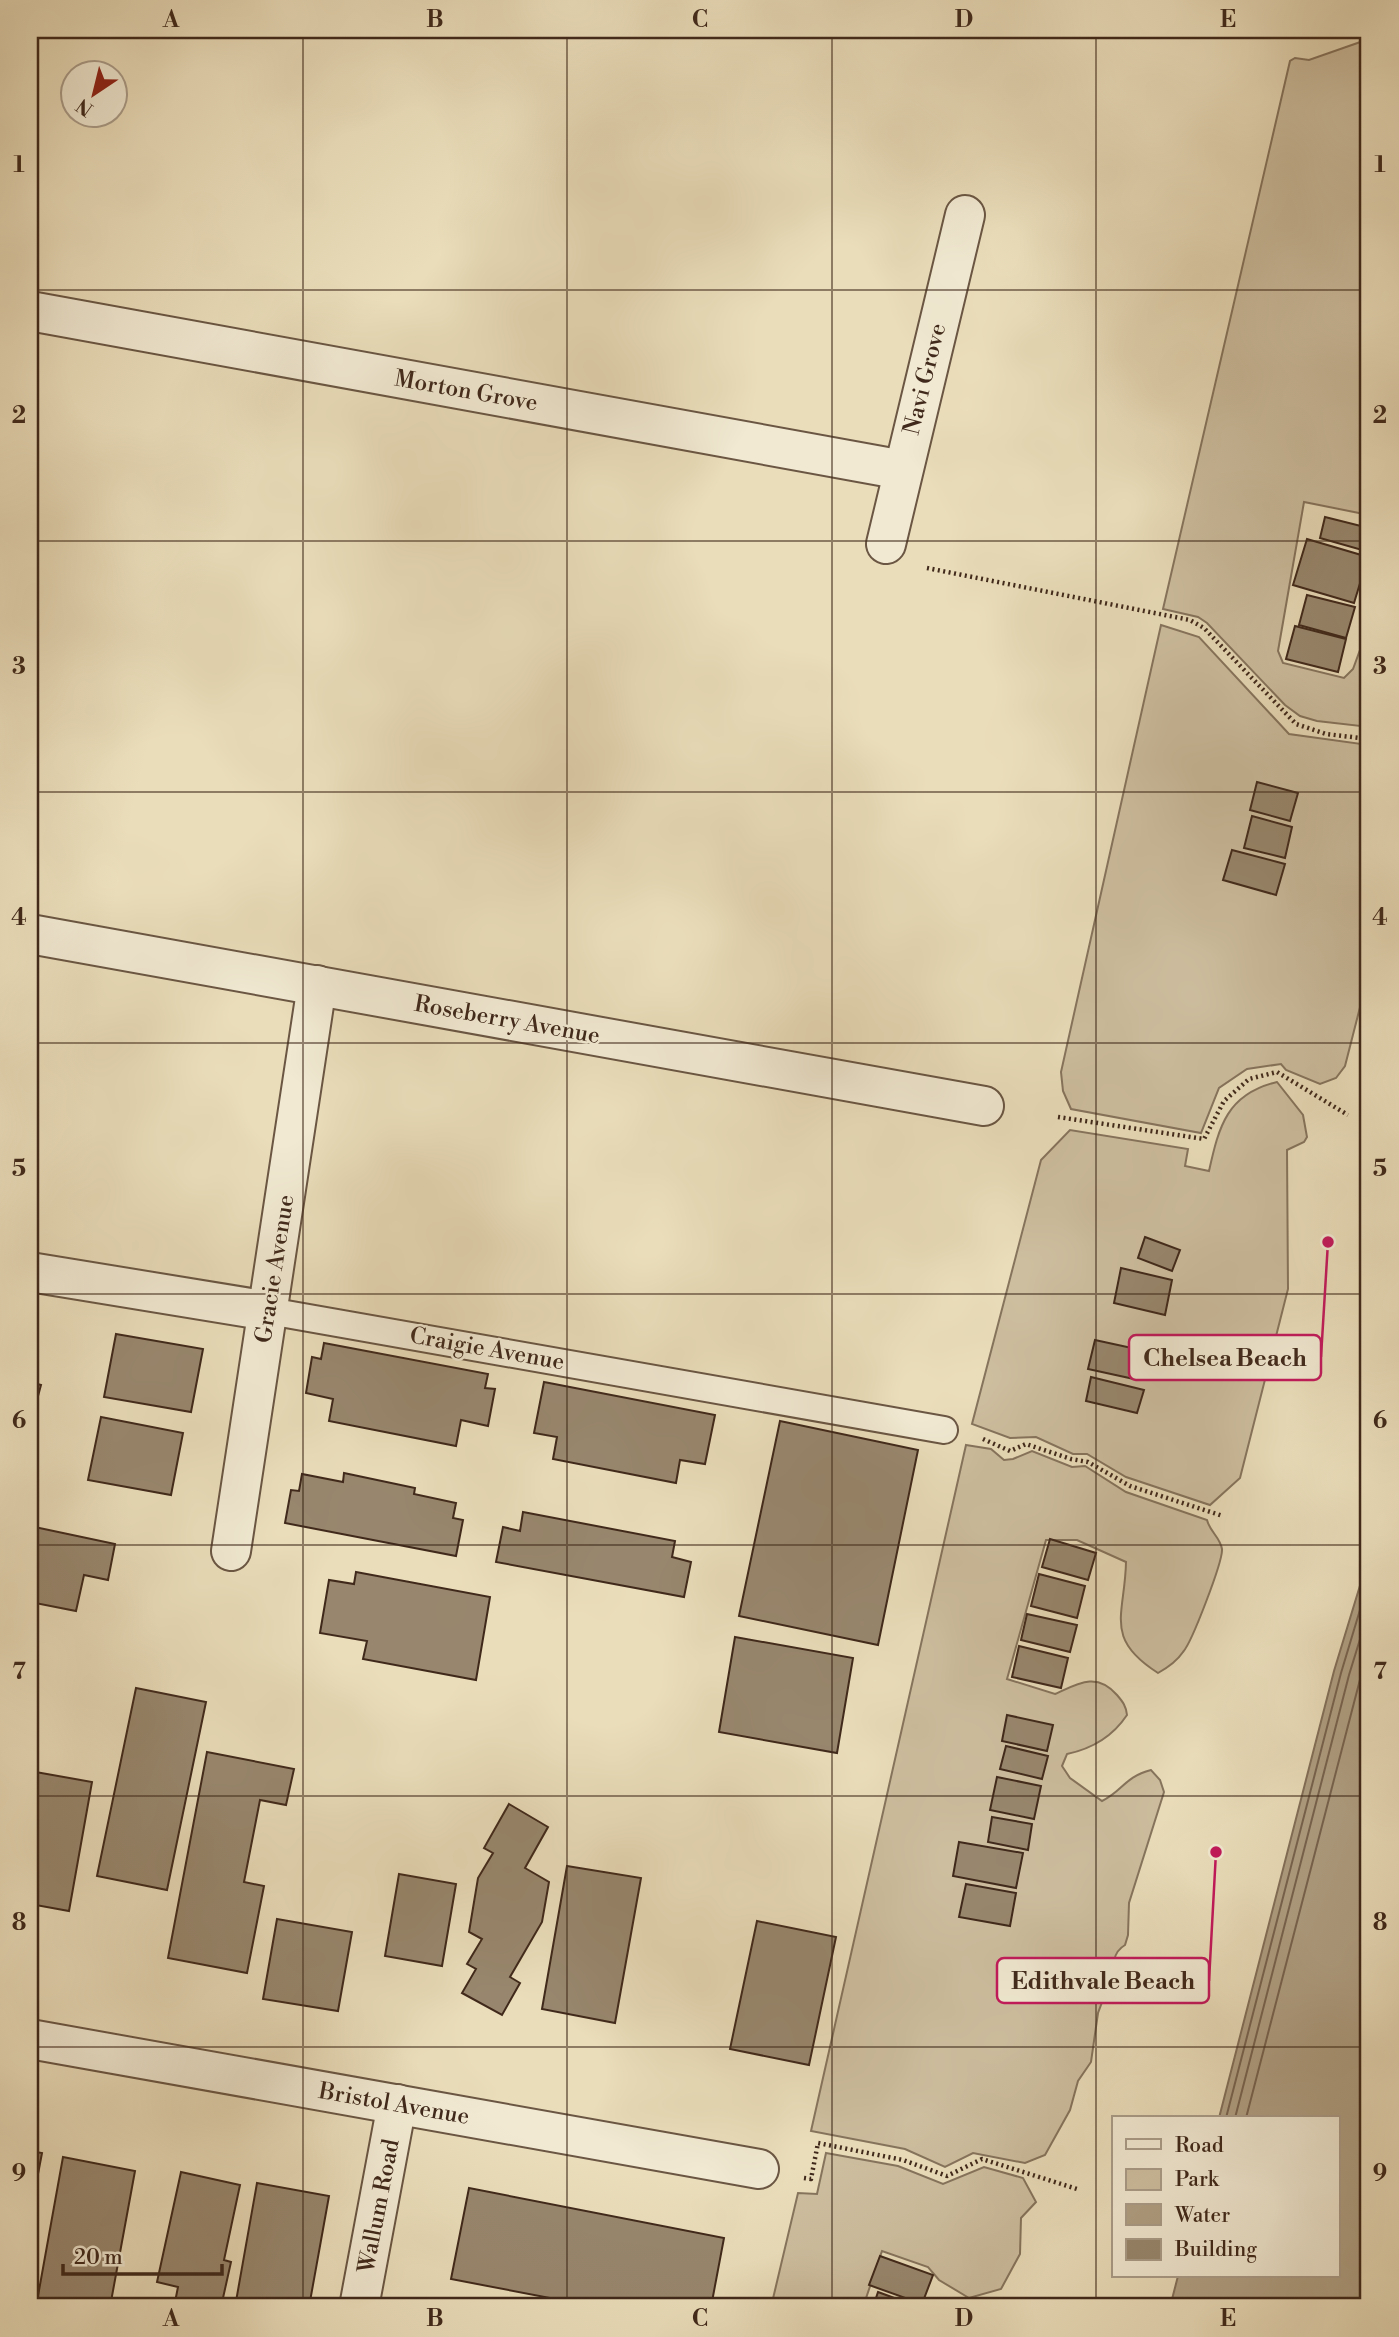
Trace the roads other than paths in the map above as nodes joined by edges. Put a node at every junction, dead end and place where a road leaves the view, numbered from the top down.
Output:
1 (965, 215) dead end
2 (30, 312) edge
3 (903, 470) junction
4 (886, 544) road end
5 (30, 934) edge
6 (317, 985) junction
7 (984, 1106) dead end
8 (30, 1272) edge
9 (269, 1311) junction
10 (944, 1430) road end
11 (231, 1551) dead end
12 (30, 2039) edge
13 (397, 2104) junction
14 (759, 2169) road end
15 (359, 2307) edge

1 - 3 street, Navi Grove
2 - 3 street, Morton Grove
3 - 4 street, Navi Grove
5 - 6 street, Roseberry Avenue
6 - 7 street, Roseberry Avenue
6 - 9 street, Gracie Avenue
8 - 9 street, Craigie Avenue
9 - 10 lane, Craigie Avenue
9 - 11 street, Gracie Avenue
12 - 13 street, Bristol Avenue
13 - 14 street, Bristol Avenue
13 - 15 street, Wallum Road

